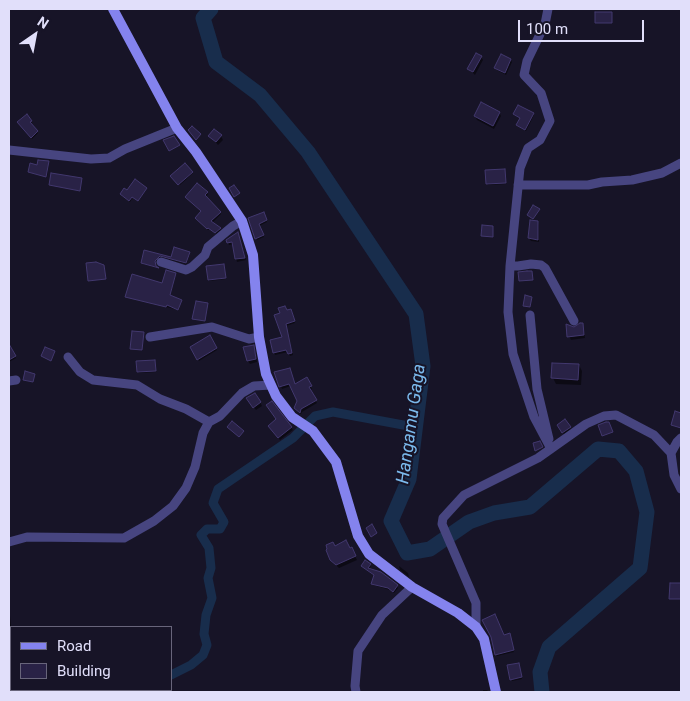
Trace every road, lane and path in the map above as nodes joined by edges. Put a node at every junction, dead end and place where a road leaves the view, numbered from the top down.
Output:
1 (112, 9) edge
2 (548, 9) edge
3 (177, 128) junction
4 (9, 150) edge
5 (681, 163) edge
6 (518, 185) junction
7 (242, 221) junction
8 (162, 262) dead end
9 (510, 266) junction
10 (530, 315) dead end
11 (574, 321) dead end
12 (150, 337) dead end
13 (259, 337) junction
14 (68, 357) dead end
15 (271, 385) junction
16 (209, 422) junction
17 (681, 438) edge
18 (551, 449) junction
19 (671, 453) junction
20 (678, 475) edge
21 (681, 489) edge
22 (9, 542) edge
23 (412, 587) junction
24 (476, 627) junction
25 (356, 692) edge
26 (496, 692) edge

1 - 3 street
2 - 6 street
3 - 4 street
3 - 7 street
5 - 6 street
6 - 9 street
7 - 8 street
7 - 13 street
9 - 11 street
9 - 18 street
10 - 18 street
12 - 13 street
13 - 15 street
14 - 16 street
15 - 16 street
15 - 23 street
16 - 22 street
17 - 19 street
18 - 19 street
18 - 24 street
19 - 20 street
20 - 21 street
23 - 24 street
23 - 25 street
24 - 26 street

